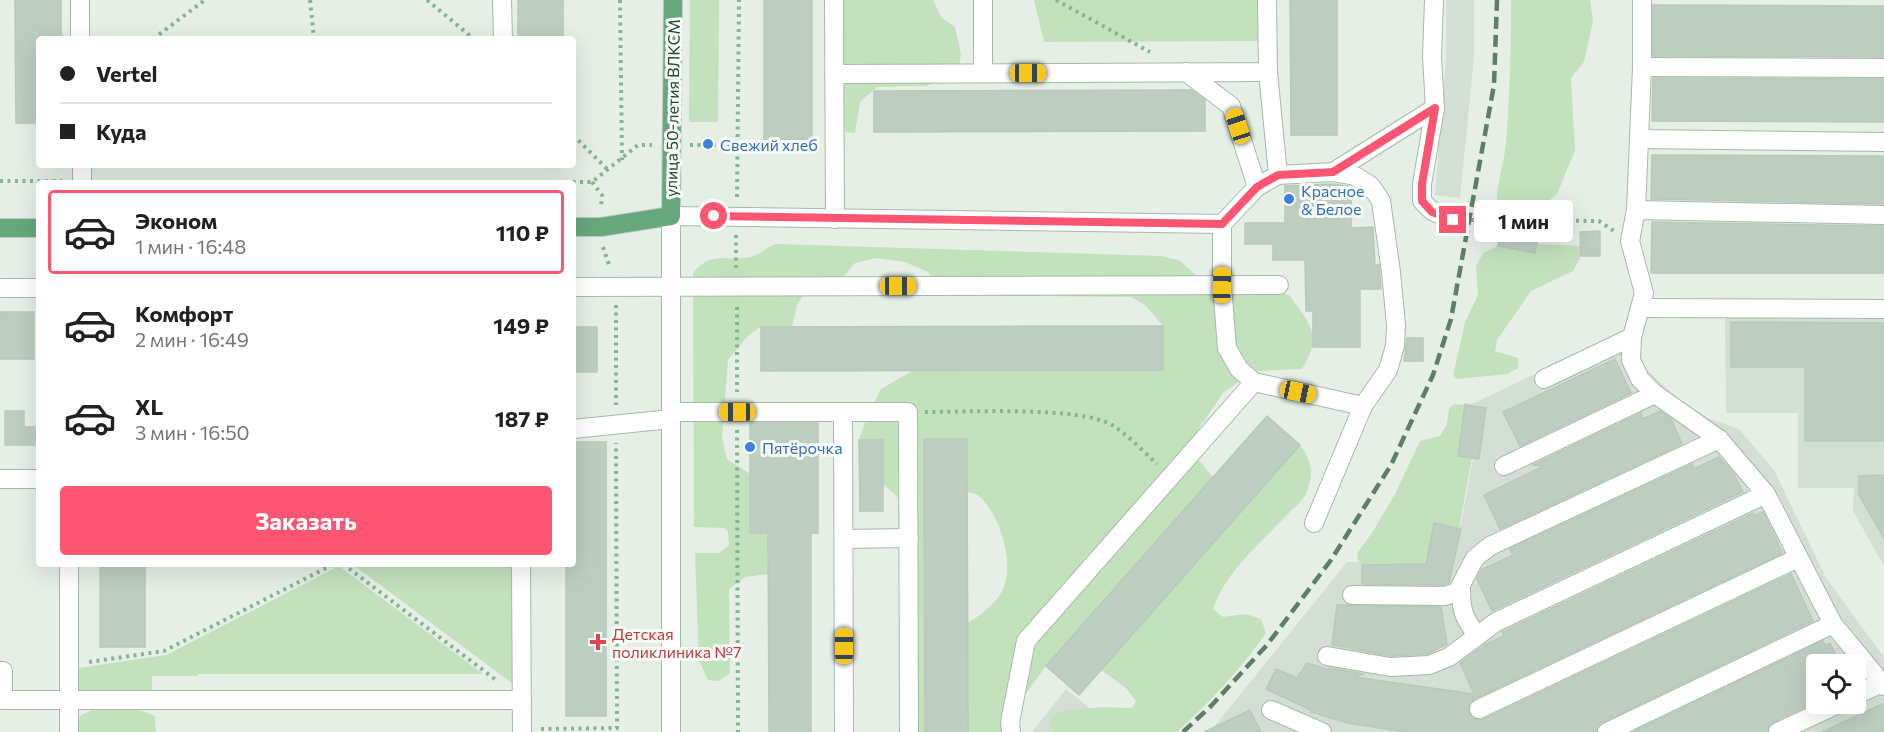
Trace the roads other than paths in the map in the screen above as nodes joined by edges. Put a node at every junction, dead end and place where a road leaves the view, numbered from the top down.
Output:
1 (80, 0) edge
2 (502, 0) edge
3 (673, 0) edge
4 (834, 0) edge
5 (983, 0) edge
6 (1267, 0) edge
7 (1434, 0) edge
8 (1642, 0) edge
9 (80, 36) edge
10 (503, 36) edge
11 (1642, 67) junction
12 (1884, 68) edge
13 (1186, 72) junction
14 (1268, 72) junction
15 (984, 73) junction
16 (834, 74) junction
17 (1435, 108) junction
18 (1639, 139) junction
19 (1884, 142) edge
20 (1333, 172) junction
21 (1278, 175) junction
22 (1257, 187) junction
23 (1636, 210) junction
24 (1884, 215) edge
25 (671, 216) junction
26 (835, 219) junction
27 (1453, 220) road end
28 (1222, 224) junction
29 (576, 227) edge
30 (0, 228) edge
31 (36, 228) edge
32 (1222, 285) junction
33 (1279, 285) dead end
34 (576, 287) edge
35 (671, 287) junction
36 (0, 288) edge
37 (36, 288) edge
38 (1640, 308) junction
39 (1884, 309) edge
40 (1632, 337) junction
41 (1544, 379) dead end
42 (1254, 382) junction
43 (1655, 394) junction
44 (1363, 406) junction
45 (843, 412) junction
46 (671, 416) junction
47 (576, 429) edge
48 (1719, 439) junction
49 (1504, 466) dead end
50 (0, 479) edge
51 (36, 479) edge
52 (1766, 494) junction
53 (1314, 523) dead end
54 (909, 538) junction
55 (844, 539) junction
56 (1798, 558) junction
57 (69, 567) edge
58 (521, 567) edge
59 (1461, 588) junction
60 (1352, 595) dead end
61 (1833, 624) junction
62 (1477, 635) junction
63 (1327, 656) dead end
64 (0, 671) edge
65 (1883, 684) edge
66 (1866, 691) edge
67 (69, 700) junction
68 (522, 700) junction
69 (1479, 709) dead end
70 (1271, 710) dead end
71 (1817, 714) edge
72 (522, 730) edge
73 (69, 732) edge
74 (671, 732) edge
75 (844, 732) edge
76 (909, 732) edge
77 (1011, 732) edge
78 (1322, 732) edge
79 (1607, 732) edge
80 (1778, 732) edge

1 - 9 street
2 - 10 street
3 - 25 main road, улица 50-летия ВЛКСМ
4 - 16 street
5 - 15 street
6 - 14 street
7 - 17 street
8 - 11 street
11 - 12 street
11 - 18 street
13 - 14 street
13 - 15 street
13 - 22 street
14 - 21 street
15 - 16 street
16 - 26 street
17 - 20 street
17 - 27 street
18 - 19 street
18 - 23 street
20 - 21 street
20 - 44 street
21 - 22 street
22 - 28 street
23 - 24 street
23 - 38 street
25 - 26 street
25 - 29 main road
25 - 35 street
26 - 28 street
28 - 32 street
30 - 31 main road
32 - 33 street
32 - 35 street
32 - 42 street
34 - 35 street
35 - 46 street
36 - 37 street
38 - 39 street
38 - 40 street
40 - 41 street
40 - 43 street
42 - 44 street
42 - 77 street
43 - 48 street
43 - 49 street
44 - 53 street
45 - 46 street
45 - 54 street
45 - 55 street
46 - 47 street
46 - 74 street
48 - 52 street
48 - 59 street
50 - 51 street
52 - 56 street
52 - 62 street
54 - 55 street
54 - 76 street
55 - 75 street
56 - 61 street
56 - 69 street
57 - 67 street
58 - 68 street
59 - 60 street
59 - 62 street
61 - 65 street
61 - 79 street
62 - 63 street
64 - 67 street
65 - 66 street
67 - 68 street
67 - 73 street
68 - 72 street
70 - 78 street
71 - 80 street

